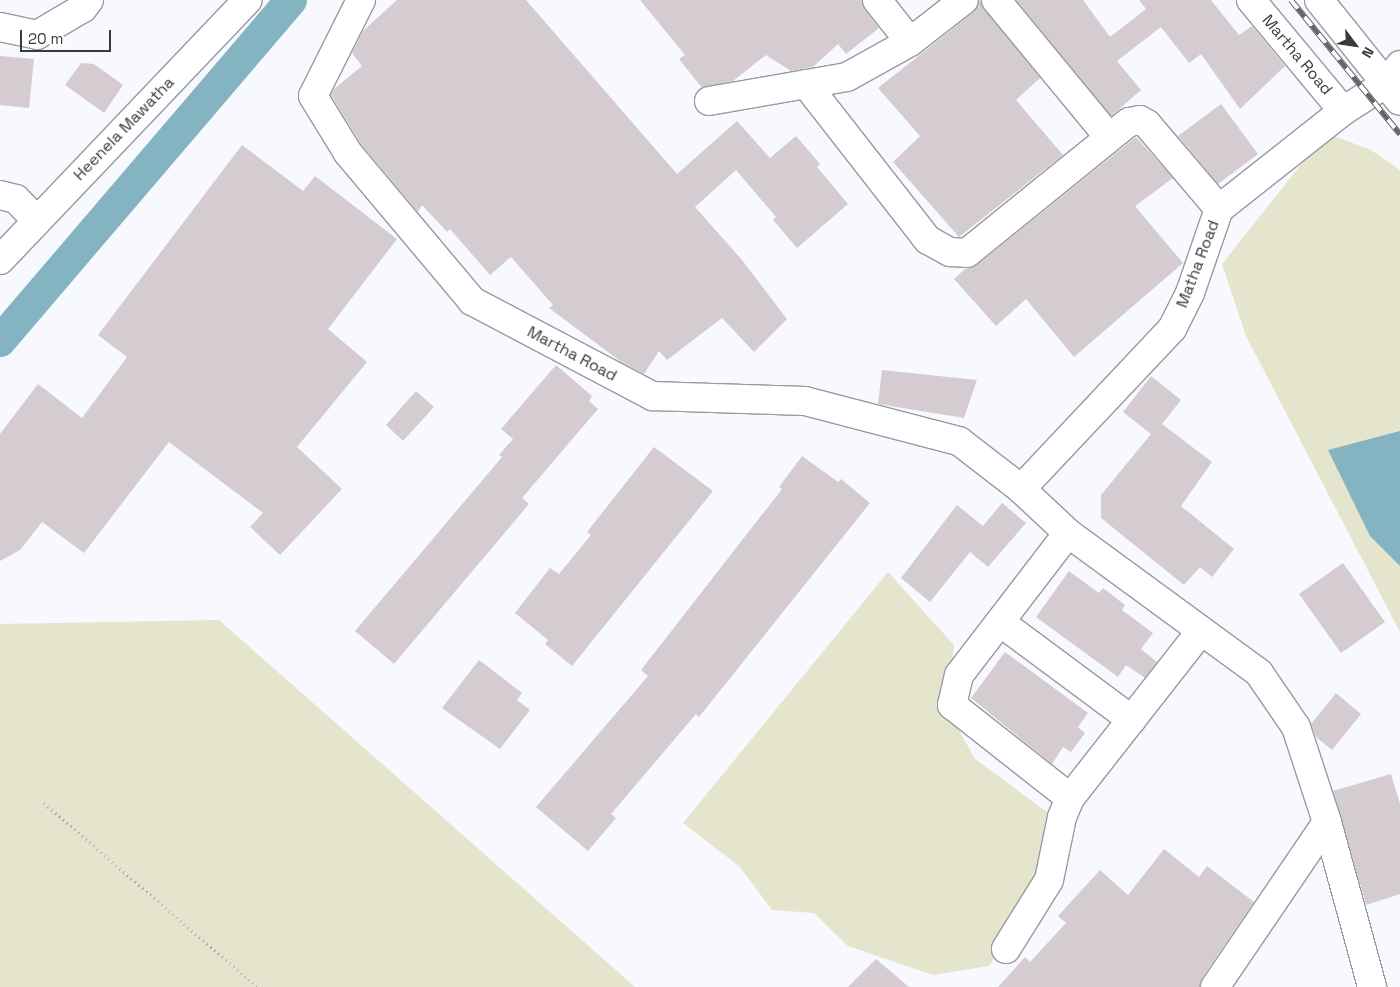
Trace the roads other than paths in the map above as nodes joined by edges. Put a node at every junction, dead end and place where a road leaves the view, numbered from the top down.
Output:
1 (89, 0) edge
2 (248, 0) edge
3 (361, 0) edge
4 (877, 0) edge
5 (964, 0) edge
6 (996, 0) edge
7 (1251, 0) edge
8 (1319, 0) edge
9 (0, 27) edge
10 (910, 42) junction
11 (1396, 83) edge
12 (806, 84) junction
13 (709, 102) dead end
14 (1343, 111) junction
15 (1108, 136) junction
16 (0, 195) edge
17 (1219, 209) junction
18 (36, 220) junction
19 (0, 260) edge
20 (1020, 489) junction
21 (1068, 533) junction
22 (1000, 622) junction
23 (1201, 631) junction
24 (1132, 720) junction
25 (1070, 798) junction
26 (1327, 822) junction
27 (1006, 950) dead end
28 (1215, 987) edge
29 (1372, 987) edge

1 - 9 street
2 - 18 street, Heenela Mawatha
3 - 20 street, Martha Road
4 - 10 street
5 - 10 street
6 - 15 street
7 - 14 street, Martha Road
8 - 11 street
10 - 12 street
11 - 14 street, Matha Road
12 - 13 street
12 - 15 street
14 - 17 street, Matha Road
15 - 17 street
16 - 18 street
17 - 20 street, Matha Road
18 - 19 street, Heenela Mawatha
20 - 21 street
21 - 22 street
21 - 23 street
22 - 24 street
22 - 25 street
23 - 24 street
23 - 26 street
24 - 25 street
25 - 27 street
26 - 28 street
26 - 29 street

